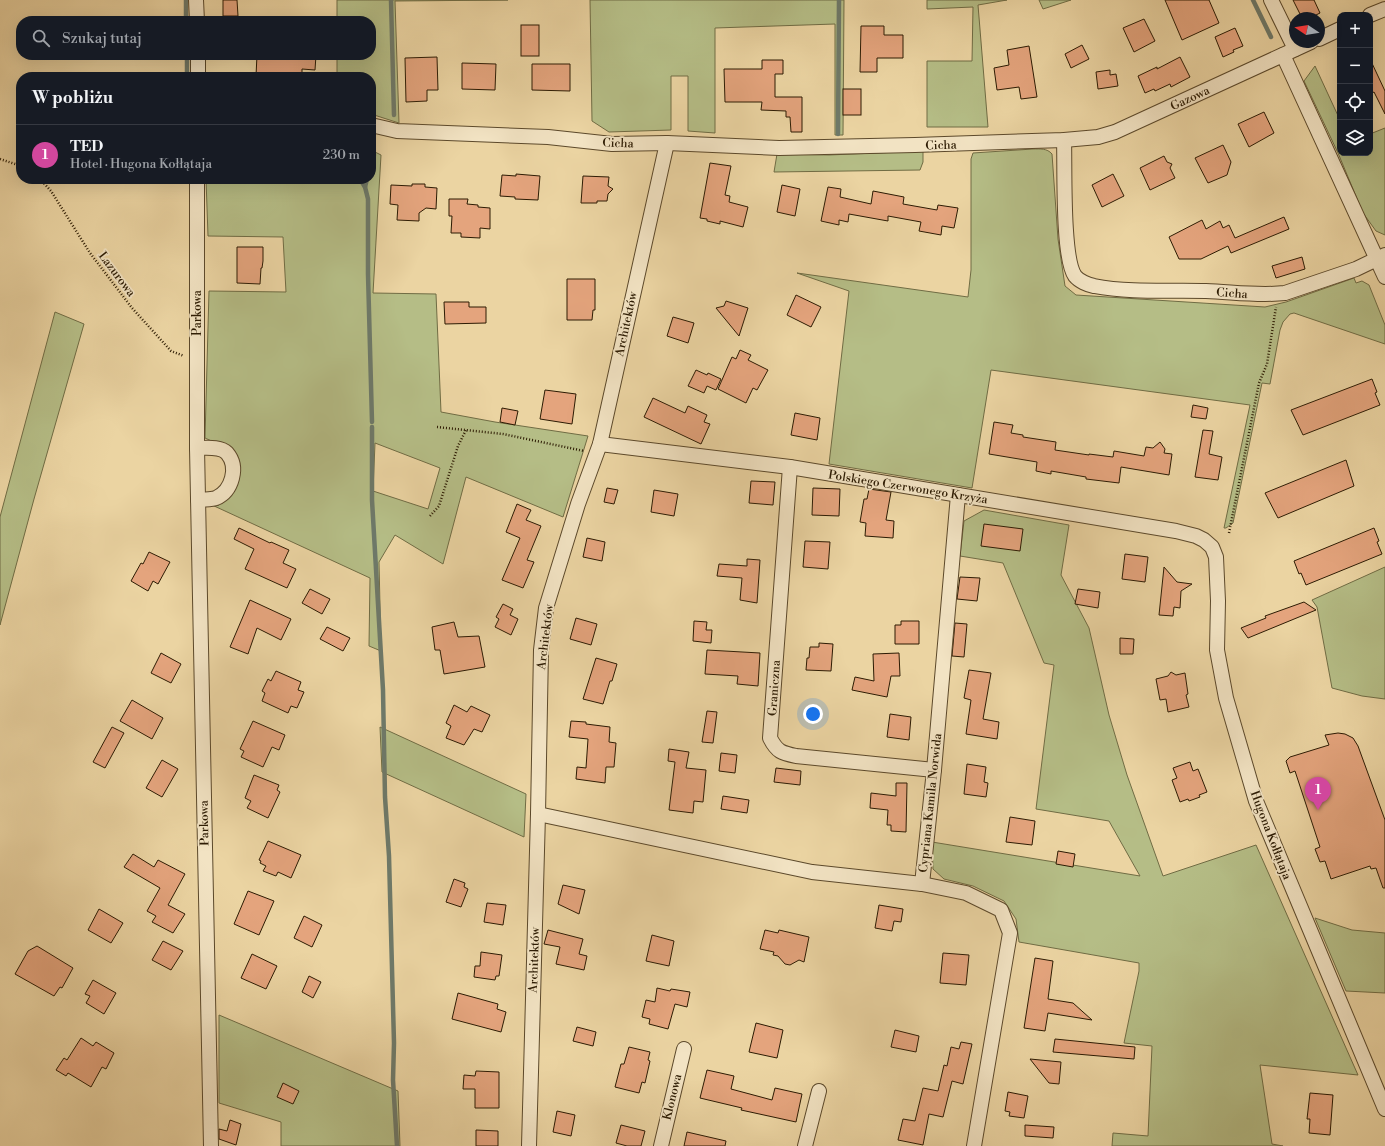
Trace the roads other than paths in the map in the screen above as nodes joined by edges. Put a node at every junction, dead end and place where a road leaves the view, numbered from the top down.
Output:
1 (196, 0) edge
2 (1271, 0) edge
3 (1385, 9) edge
4 (1373, 15) edge
5 (197, 16) edge
6 (1337, 30) edge
7 (1325, 36) edge
8 (1298, 48) edge
9 (1289, 52) junction
10 (198, 60) edge
11 (198, 72) edge
12 (376, 126) edge
13 (1064, 140) junction
14 (668, 143) junction
15 (197, 184) edge
16 (1381, 257) edge
17 (1385, 277) edge
18 (197, 448) junction
19 (598, 449) junction
20 (790, 467) junction
21 (958, 495) junction
22 (198, 500) junction
23 (1212, 547) joint
24 (934, 770) junction
25 (538, 814) junction
26 (922, 884) junction
27 (684, 1049) dead end
28 (819, 1091) dead end
29 (1385, 1109) edge
30 (211, 1146) edge
31 (529, 1146) edge
32 (660, 1146) edge
33 (805, 1146) edge
34 (974, 1146) edge

1 - 5 street
2 - 9 street
3 - 4 street
6 - 7 street
8 - 9 street, Gazowa
9 - 13 street, Gazowa
9 - 16 street
10 - 11 street
12 - 14 street, Cicha
13 - 14 street, Cicha
13 - 16 street, Cicha
14 - 19 street, Architektów
15 - 18 street, Parkowa
16 - 17 street
18 - 22 street, Parkowa
18 - 22 street
19 - 20 street, Polskiego Czerwonego Krzyża
19 - 25 street, Architektów
20 - 21 street, Polskiego Czerwonego Krzyża
20 - 24 street, Graniczna
21 - 23 street, Polskiego Czerwonego Krzyża
21 - 24 street, Cypriana Kamila Norwida
22 - 30 street, Parkowa
23 - 29 street, Hugona Kołłątaja
24 - 26 street, Cypriana Kamila Norwida
25 - 26 street
25 - 31 street, Architektów
26 - 34 street, Cypriana Kamila Norwida
27 - 32 street, Klonowa
28 - 33 street

